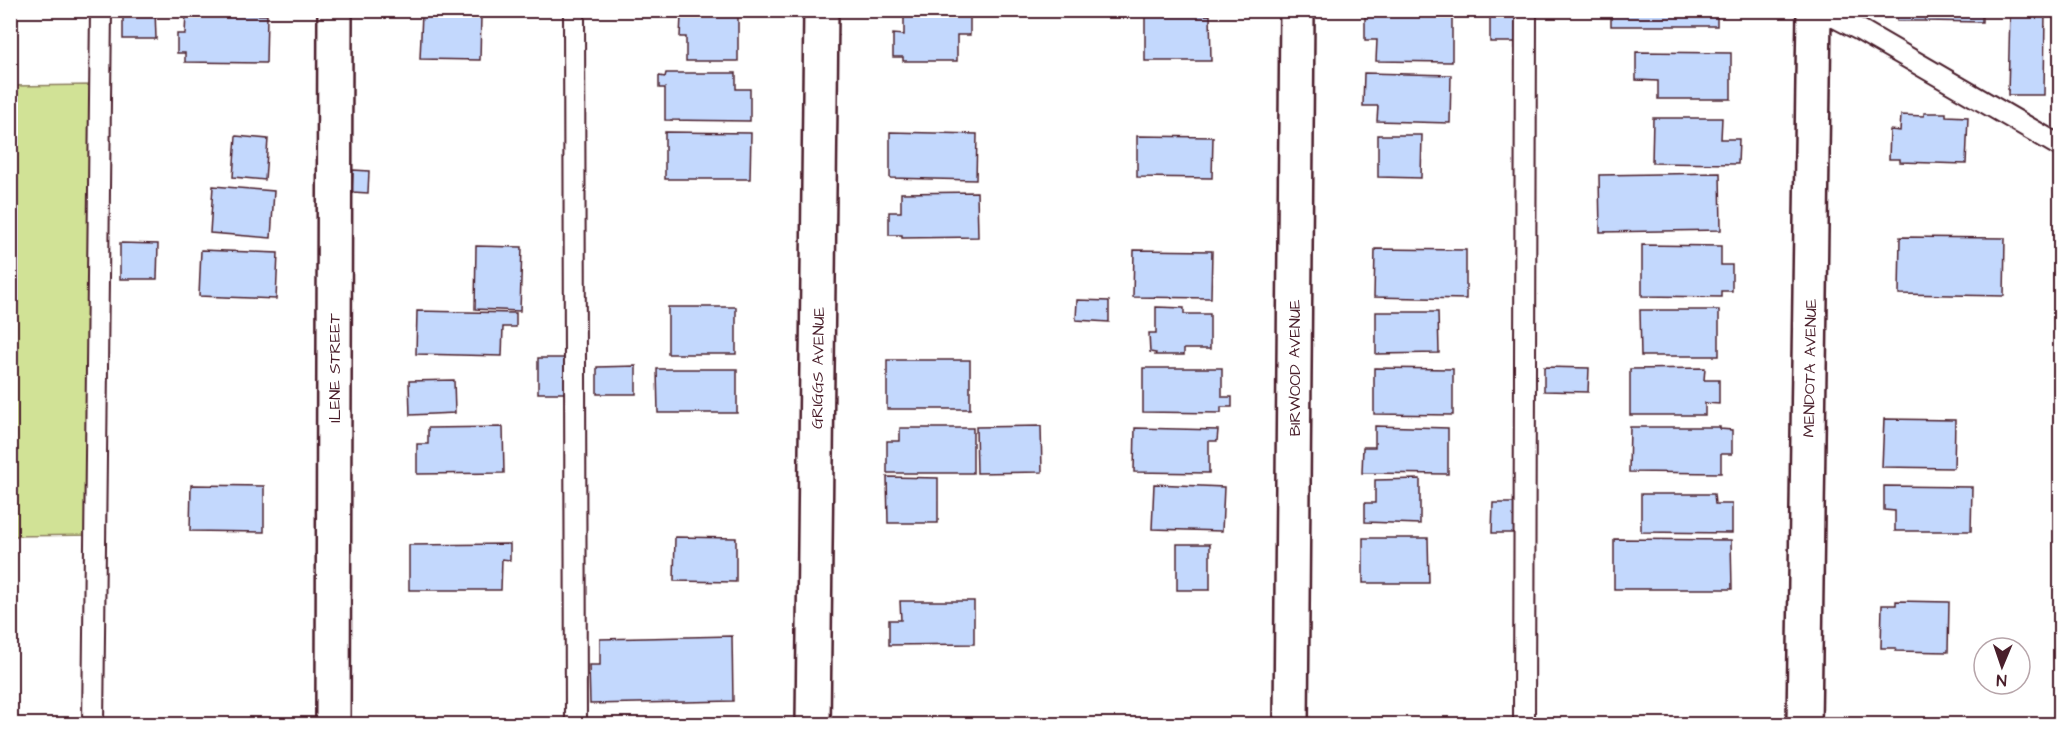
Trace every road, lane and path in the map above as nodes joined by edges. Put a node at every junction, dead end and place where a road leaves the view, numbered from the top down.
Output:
1 (100, 10) edge
2 (335, 10) edge
3 (574, 10) edge
4 (821, 10) edge
5 (1297, 10) edge
6 (1526, 10) edge
7 (1814, 10) edge
8 (1821, 10) edge
9 (2061, 146) edge
10 (93, 724) edge
11 (333, 724) edge
12 (576, 724) edge
13 (813, 724) edge
14 (1291, 724) edge
15 (1524, 724) edge
16 (1804, 724) edge

1 - 10 lane
2 - 11 street, ILENE STREET
3 - 12 lane
4 - 13 street, GRIGGS AVENUE
5 - 14 street, BIRWOOD AVENUE
6 - 15 lane
7 - 16 street, MENDOTA AVENUE
8 - 9 lane

